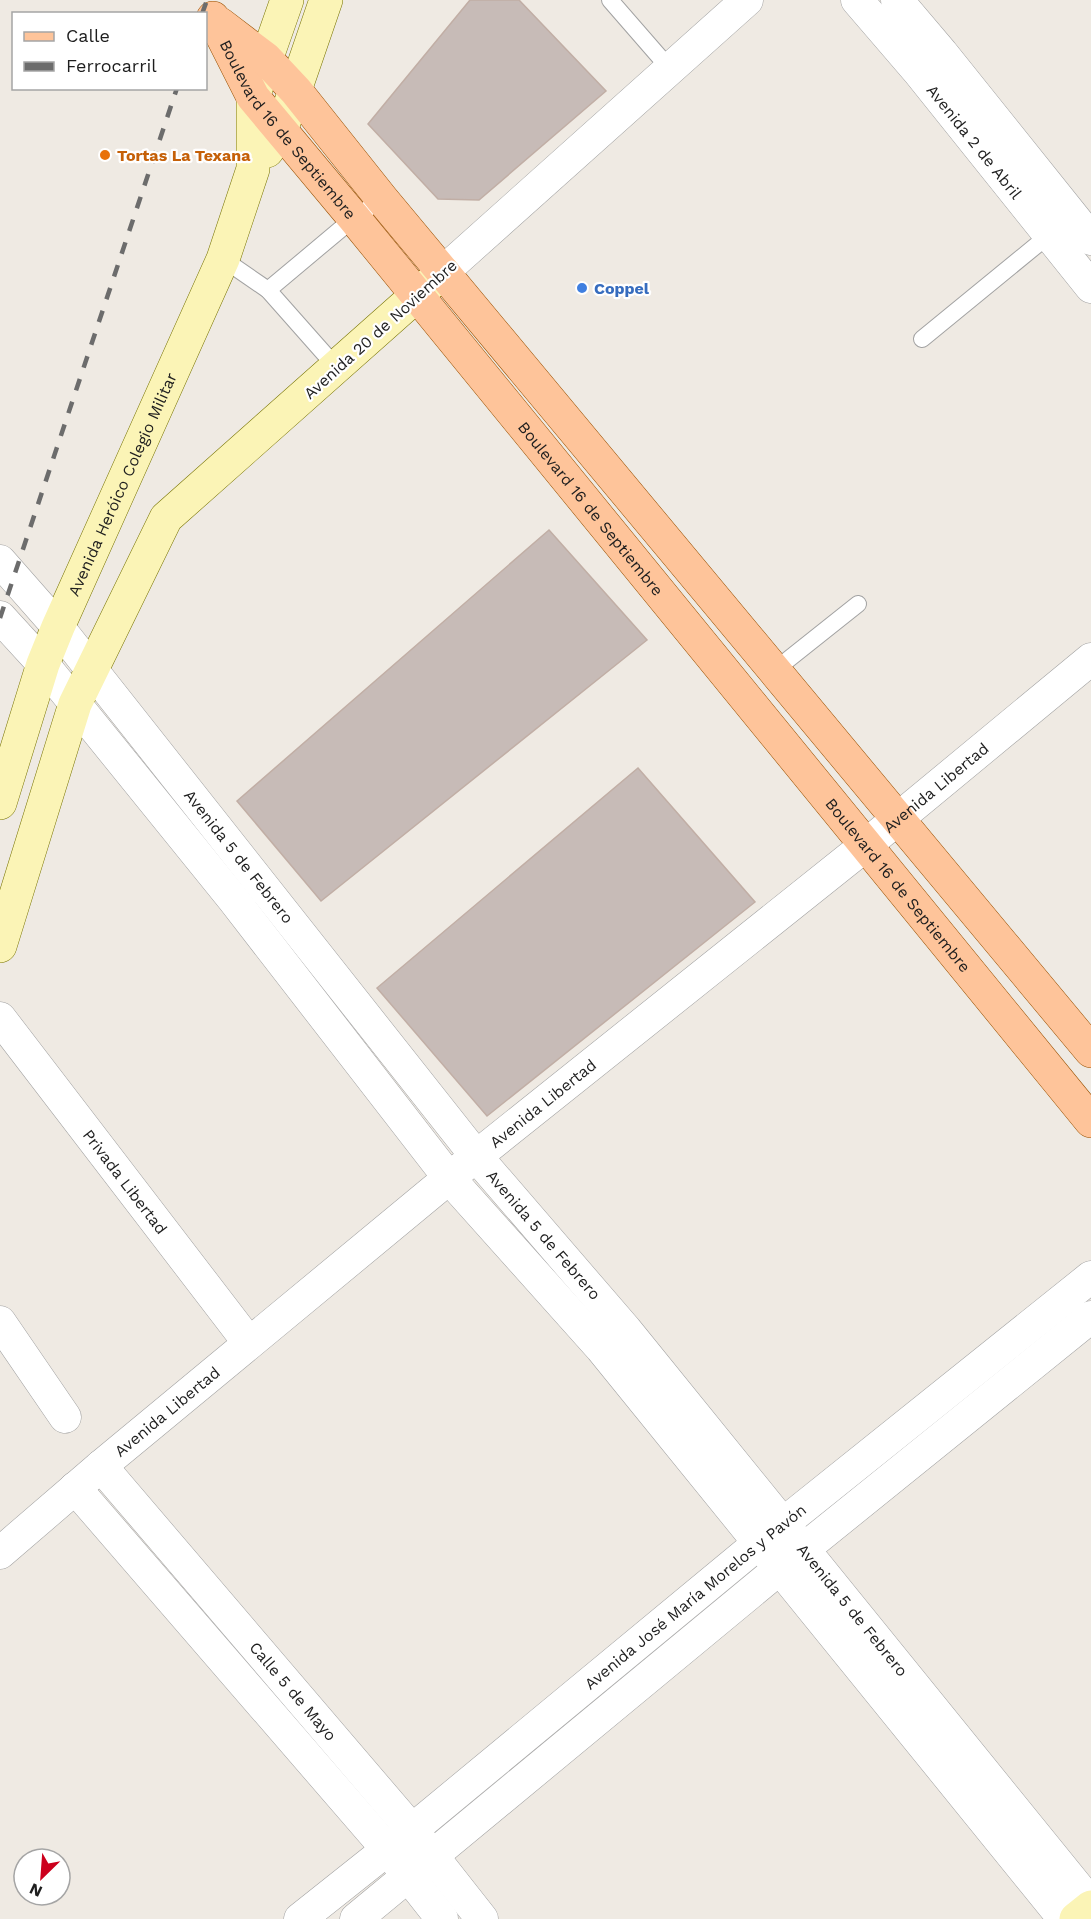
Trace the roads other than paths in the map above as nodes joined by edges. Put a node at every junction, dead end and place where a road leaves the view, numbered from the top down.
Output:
1 (287, 0) edge
2 (326, 0) edge
3 (610, 0) edge
4 (747, 0) edge
5 (857, 0) edge
6 (897, 0) edge
7 (205, 9) edge
8 (207, 13) edge
9 (266, 59) junction
10 (930, 62) junction
11 (670, 69) junction
12 (296, 91) junction
13 (254, 97) junction
14 (281, 131) junction
15 (253, 169) junction
16 (382, 199) junction
17 (1040, 201) junction
18 (354, 218) junction
19 (1049, 235) junction
20 (1091, 239) edge
21 (223, 259) junction
22 (443, 272) junction
23 (1091, 286) edge
24 (268, 290) junction
25 (416, 296) junction
26 (922, 339) dead end
27 (337, 368) junction
28 (2, 569) edge
29 (858, 604) dead end
30 (0, 617) edge
31 (58, 627) junction
32 (1091, 659) edge
33 (43, 664) junction
34 (91, 669) junction
35 (775, 670) junction
36 (75, 704) junction
37 (0, 803) edge
38 (898, 818) junction
39 (866, 845) junction
40 (259, 880) junction
41 (233, 899) junction
42 (0, 946) edge
43 (0, 1018) edge
44 (1091, 1051) edge
45 (1091, 1121) edge
46 (476, 1156) junction
47 (449, 1178) junction
48 (1091, 1277) edge
49 (1091, 1317) edge
50 (0, 1322) edge
51 (626, 1330) junction
52 (249, 1343) junction
53 (601, 1348) junction
54 (65, 1417) dead end
55 (101, 1466) junction
56 (75, 1488) junction
57 (784, 1523) junction
58 (759, 1544) junction
59 (805, 1548) junction
60 (0, 1553) edge
61 (779, 1569) junction
62 (207, 1591) junction
63 (183, 1613) junction
64 (309, 1710) junction
65 (284, 1731) junction
66 (412, 1830) junction
67 (387, 1849) junction
68 (433, 1856) junction
69 (409, 1876) junction
70 (1091, 1905) edge
71 (300, 1919) edge
72 (356, 1919) edge
73 (442, 1919) edge
74 (482, 1919) edge
75 (1064, 1919) edge
76 (1076, 1919) edge

1 - 9 main road, Avenida Heróico Colegio Militar
2 - 12 main road, Avenida Heróico Colegio Militar
3 - 11 lane
4 - 11 street, Avenida 20 de Noviembre
5 - 10 street, Avenida 2 de Abril
6 - 10 street, Avenida 2 de Abril
7 - 9 main road, Boulevard 16 de Septiembre
8 - 13 main road, Boulevard 16 de Septiembre
9 - 12 main road, Boulevard 16 de Septiembre
9 - 13 main road, Avenida Heróico Colegio Militar
10 - 17 street, Avenida 2 de Abril
11 - 22 street, Avenida 20 de Noviembre
12 - 14 main road, Avenida Heróico Colegio Militar
12 - 16 main road, Boulevard 16 de Septiembre
13 - 14 main road, Boulevard 16 de Septiembre
13 - 15 main road, Avenida Heróico Colegio Militar
14 - 15 main road, Avenida Heróico Colegio Militar
14 - 18 main road, Boulevard 16 de Septiembre
15 - 21 main road, Avenida Heróico Colegio Militar
16 - 18 lane
16 - 22 main road, Boulevard 16 de Septiembre
17 - 19 street, Avenida 2 de Abril
17 - 20 street, Avenida 2 de Abril
18 - 24 lane
18 - 25 main road, Boulevard 16 de Septiembre
19 - 23 street, Avenida 2 de Abril
19 - 26 lane
21 - 24 lane
21 - 31 main road, Avenida Heróico Colegio Militar
22 - 25 main road, Avenida 20 de Noviembre
22 - 35 main road, Boulevard 16 de Septiembre
24 - 27 lane
25 - 27 main road, Avenida 20 de Noviembre
25 - 39 main road, Boulevard 16 de Septiembre
27 - 34 main road, Avenida 20 de Noviembre
28 - 31 street, Avenida 5 de Febrero
29 - 35 lane
30 - 33 street, Avenida 5 de Febrero
31 - 33 main road, Avenida Heróico Colegio Militar
31 - 34 street, Avenida 5 de Febrero
32 - 38 street, Avenida Libertad
33 - 36 street, Avenida 5 de Febrero
33 - 37 main road, Avenida Heróico Colegio Militar
34 - 36 main road, Avenida 20 de Noviembre
34 - 40 street, Avenida 5 de Febrero
35 - 38 main road, Boulevard 16 de Septiembre
36 - 41 street, Avenida 5 de Febrero
36 - 42 main road
38 - 39 street, Avenida Libertad
38 - 44 main road, Boulevard 16 de Septiembre
39 - 45 main road, Boulevard 16 de Septiembre
39 - 46 street, Avenida Libertad
40 - 41 street
40 - 46 street, Avenida 5 de Febrero
41 - 47 street, Avenida 5 de Febrero
43 - 52 street, Privada Libertad
46 - 47 street, Avenida Libertad
46 - 51 street, Avenida 5 de Febrero
47 - 52 street, Avenida Libertad
47 - 53 street, Avenida 5 de Febrero
48 - 57 street, Avenida José María Morelos y Pavón
49 - 59 street, Avenida José María Morelos y Pavón
50 - 54 street
51 - 53 street
51 - 57 street, Avenida 5 de Febrero
52 - 55 street, Avenida Libertad
53 - 58 street, Avenida 5 de Febrero
55 - 56 street, Avenida Libertad
55 - 62 street, Calle 5 de Mayo
56 - 60 street, Avenida Libertad
56 - 63 street, Calle 5 de Mayo
57 - 58 street, Avenida José María Morelos y Pavón
57 - 59 street, Avenida 5 de Febrero
58 - 61 street, Avenida 5 de Febrero
58 - 66 street, Avenida José María Morelos y Pavón
59 - 61 street, Avenida José María Morelos y Pavón
59 - 70 street, Avenida 5 de Febrero
61 - 68 street, Avenida José María Morelos y Pavón
61 - 75 street, Avenida 5 de Febrero
62 - 63 street
62 - 64 street, Calle 5 de Mayo
63 - 65 street, Calle 5 de Mayo
64 - 65 street
64 - 66 street, Calle 5 de Mayo
65 - 67 street, Calle 5 de Mayo
66 - 67 street, Avenida José María Morelos y Pavón
66 - 68 street, Calle 5 de Mayo
67 - 69 street, Calle 5 de Mayo
67 - 71 street, Avenida José María Morelos y Pavón
68 - 69 street, Avenida José María Morelos y Pavón
68 - 74 street, Calle 5 de Mayo
69 - 72 street, Avenida José María Morelos y Pavón
69 - 73 street, Calle 5 de Mayo
70 - 76 main road

